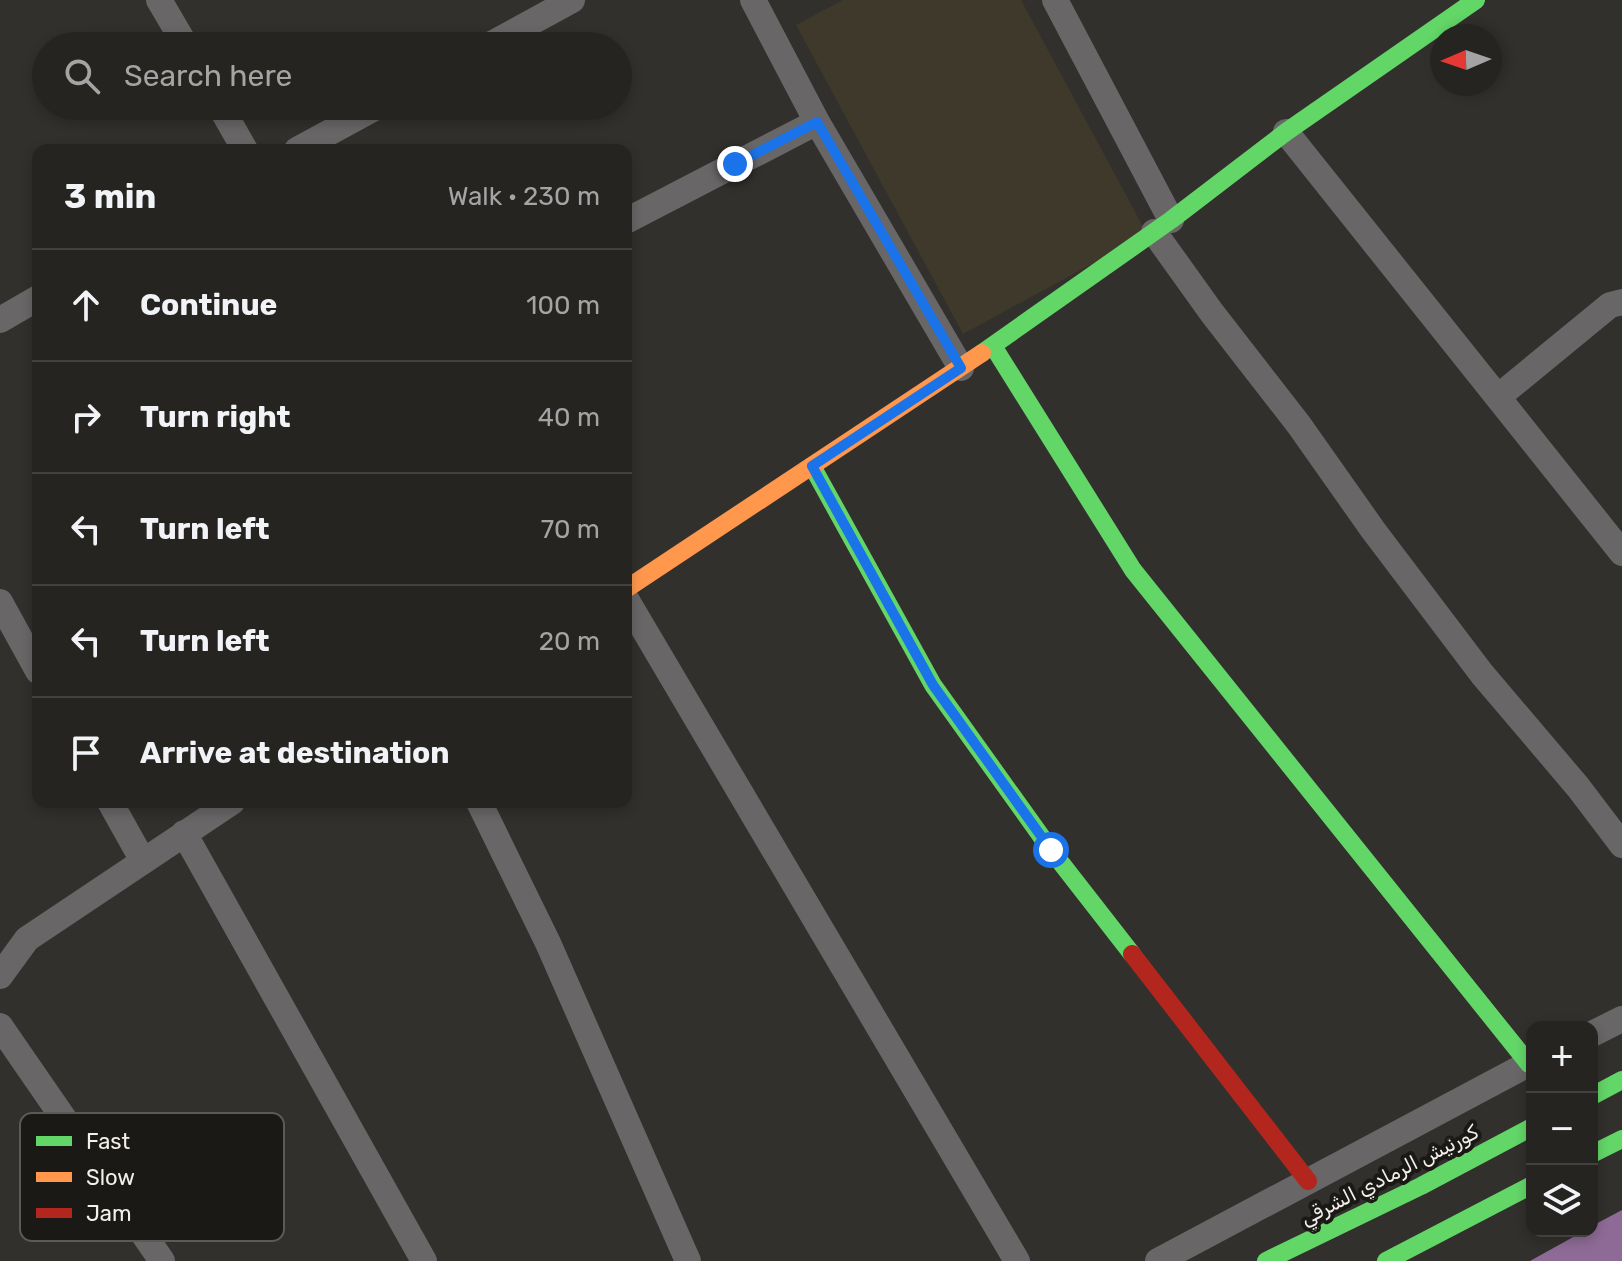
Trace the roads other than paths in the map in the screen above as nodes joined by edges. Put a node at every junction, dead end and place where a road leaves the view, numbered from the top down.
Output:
1 (159, 0) edge
2 (572, 0) edge
3 (753, 0) edge
4 (1055, 0) edge
5 (1476, 0) edge
6 (178, 32) edge
7 (514, 32) edge
8 (228, 120) edge
9 (352, 120) edge
10 (817, 122) junction
11 (1286, 132) junction
12 (242, 144) edge
13 (308, 144) edge
14 (632, 218) edge
15 (1163, 226) junction
16 (32, 301) edge
17 (1622, 302) edge
18 (0, 320) edge
19 (993, 346) junction
20 (961, 368) junction
21 (1498, 397) junction
22 (812, 466) junction
23 (1622, 553) edge
24 (632, 585) edge
25 (0, 602) edge
26 (632, 609) edge
27 (32, 660) edge
28 (113, 808) edge
29 (223, 808) edge
30 (482, 808) edge
31 (184, 833) junction
32 (1622, 845) edge
33 (143, 861) junction
34 (0, 976) edge
35 (1622, 1019) edge
36 (0, 1026) edge
37 (1598, 1031) edge
38 (1526, 1057) edge
39 (1526, 1066) edge
40 (1622, 1080) edge
41 (1598, 1093) edge
42 (60, 1113) edge
43 (1526, 1130) edge
44 (1622, 1139) edge
45 (1598, 1151) edge
46 (1308, 1181) junction
47 (1526, 1188) edge
48 (148, 1241) edge
49 (162, 1261) edge
50 (424, 1261) edge
51 (688, 1261) edge
52 (1017, 1261) edge
53 (1158, 1261) edge
54 (1266, 1261) edge
55 (1386, 1261) edge

1 - 6 street
2 - 7 street
3 - 10 street
4 - 15 street
5 - 11 street
8 - 12 street
9 - 13 street
10 - 14 street
10 - 20 street
11 - 15 street
11 - 21 street
15 - 19 street
15 - 32 street
16 - 18 street
17 - 21 street
19 - 20 street
19 - 38 street
20 - 22 street
21 - 23 street
22 - 24 street
22 - 46 street
25 - 27 street
26 - 52 street
28 - 33 street
29 - 31 street
30 - 51 street
31 - 33 street
31 - 50 street
33 - 34 street
35 - 37 street
36 - 42 street
39 - 46 street
40 - 41 street
43 - 54 street, كورنيش الرمادي الشرقي
44 - 45 street
46 - 53 street
47 - 55 street
48 - 49 street

